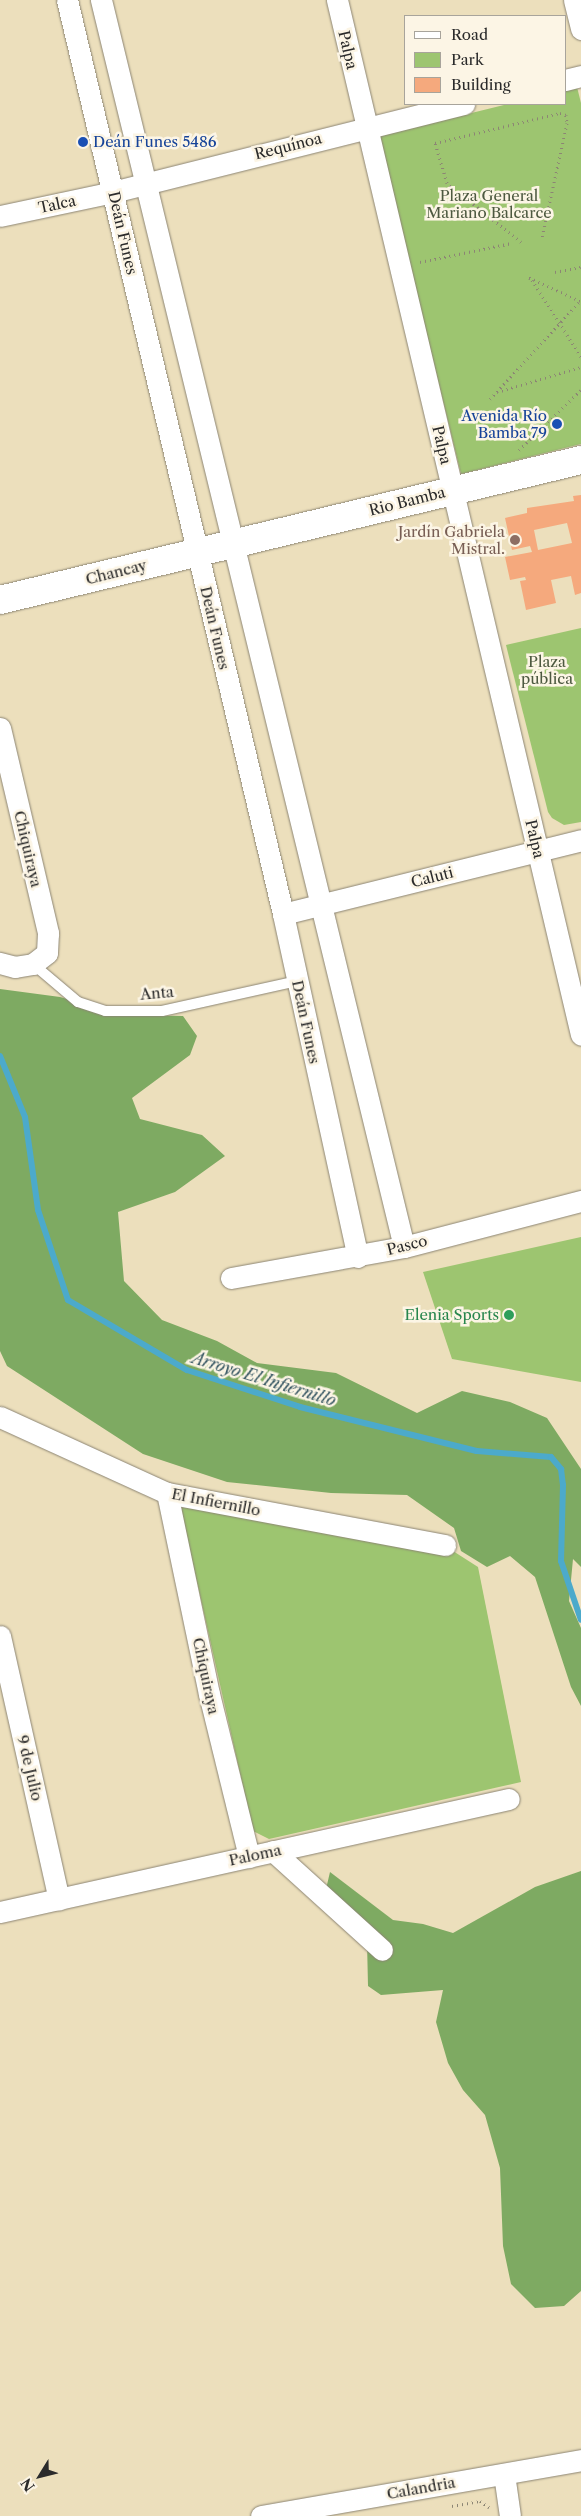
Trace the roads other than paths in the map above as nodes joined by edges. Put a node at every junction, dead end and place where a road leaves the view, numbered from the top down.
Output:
1 (67, 0) edge
2 (101, 0) edge
3 (337, 0) edge
4 (574, 0) edge
5 (581, 29) edge
6 (581, 76) edge
7 (566, 80) edge
8 (460, 105) edge
9 (366, 126) junction
10 (145, 183) junction
11 (113, 192) junction
12 (0, 216) edge
13 (581, 460) edge
14 (452, 490) junction
15 (232, 545) junction
16 (196, 552) junction
17 (0, 600) edge
18 (0, 728) edge
19 (581, 840) edge
20 (538, 851) junction
21 (320, 905) junction
22 (283, 914) junction
23 (0, 963) edge
24 (33, 964) junction
25 (297, 981) junction
26 (581, 1035) edge
27 (581, 1201) edge
28 (404, 1247) junction
29 (358, 1257) junction
30 (231, 1278) dead end
31 (0, 1417) edge
32 (167, 1494) junction
33 (445, 1545) dead end
34 (0, 1636) edge
35 (509, 1799) dead end
36 (273, 1851) junction
37 (249, 1857) junction
38 (59, 1899) junction
39 (0, 1912) edge
40 (382, 1950) dead end
41 (581, 2460) edge
42 (504, 2474) junction
43 (500, 2512) edge
44 (261, 2516) edge

1 - 11 street, Deán Funes
2 - 10 street
3 - 9 street, Palpa
4 - 5 street
6 - 7 street
8 - 9 street, Requínoa
9 - 10 street, Requínoa
9 - 14 street, Palpa
10 - 11 street, Requínoa
10 - 15 street
11 - 12 street, Talca
11 - 16 street, Deán Funes
13 - 14 main road, Rio Bamba
14 - 15 main road, Rio Bamba
14 - 20 street, Palpa
15 - 16 main road, Chancay
15 - 21 street
16 - 17 main road, Chancay
16 - 22 street, Deán Funes
18 - 24 street, Chiquiraya
19 - 20 street, Caluti
20 - 21 street, Caluti
20 - 26 street, Palpa
21 - 22 street, Caluti
21 - 28 street
22 - 25 street, Deán Funes
23 - 24 street
24 - 25 lane, Anta
25 - 29 street, Deán Funes
27 - 28 street, Pasco
28 - 29 street, Pasco
29 - 30 street, Pasco
31 - 32 street, El Infiernillo
32 - 33 street, El Infiernillo
32 - 37 street, Chiquiraya
34 - 38 street, 9 de Julio
35 - 36 street, Paloma
36 - 37 street, Paloma
36 - 40 street
37 - 38 street, Paloma
38 - 39 street, Paloma
41 - 42 street, Calandria
42 - 43 street
42 - 44 street, Calandria

